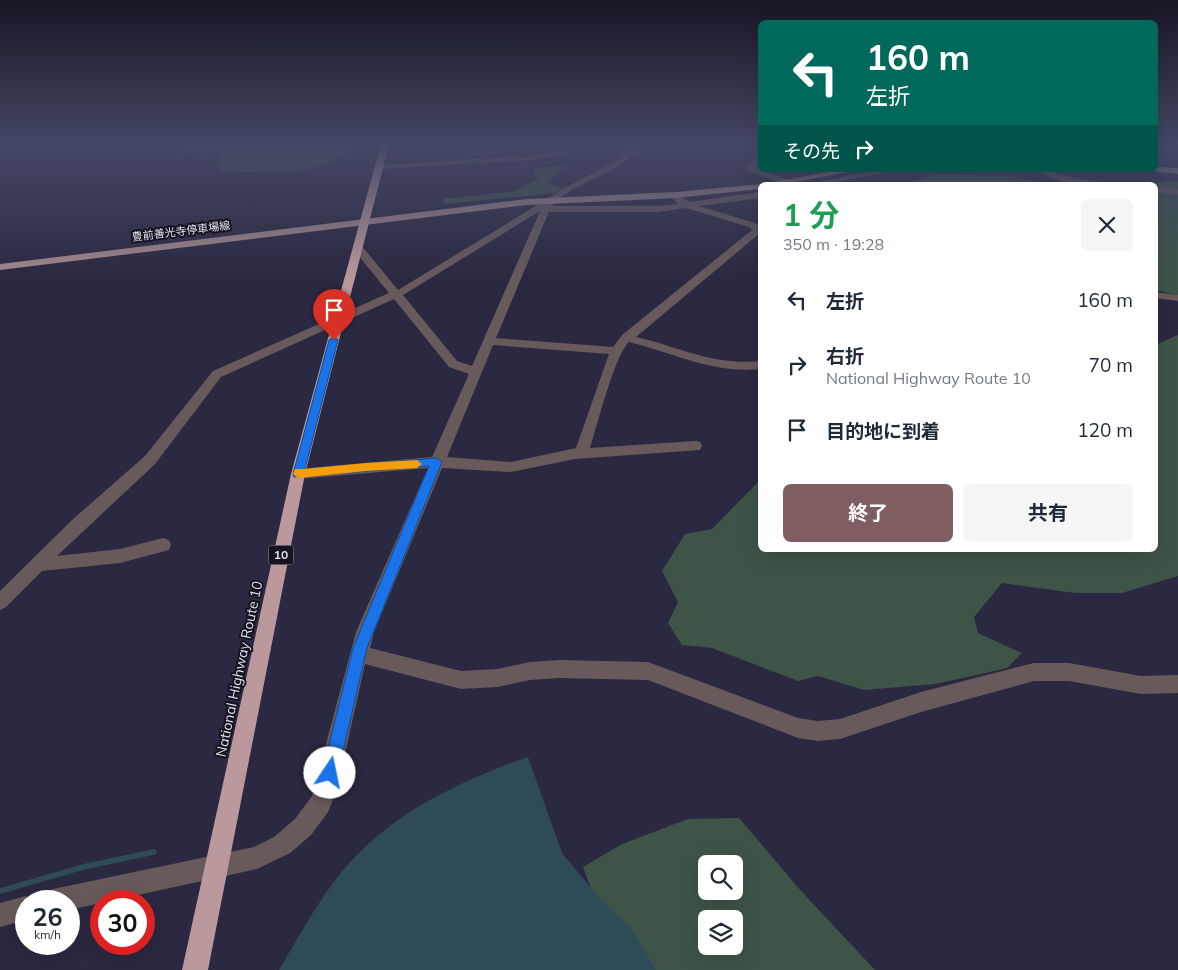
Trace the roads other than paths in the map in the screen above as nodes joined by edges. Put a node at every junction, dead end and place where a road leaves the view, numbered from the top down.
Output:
1 (374, 189) edge
2 (574, 189) edge
3 (744, 189) edge
4 (755, 189) edge
5 (1158, 189) edge
6 (1178, 192) edge
7 (674, 195) junction
8 (549, 204) junction
9 (689, 206) junction
10 (365, 221) junction
11 (358, 248) junction
12 (0, 266) edge
13 (398, 294) junction
14 (1158, 295) edge
15 (1178, 298) edge
16 (339, 320) junction
17 (626, 338) junction
18 (489, 341) junction
19 (616, 351) junction
20 (758, 365) edge
21 (476, 371) junction
22 (695, 446) dead end
23 (577, 454) junction
24 (436, 462) junction
25 (298, 474) junction
26 (163, 545) dead end
27 (35, 565) junction
28 (0, 602) edge
29 (358, 654) junction
30 (1178, 684) edge
31 (217, 868) junction
32 (80, 896) edge
33 (15, 911) edge
34 (0, 915) edge
35 (194, 970) edge

1 - 10 highway, National Highway Route 10 / 10
2 - 8 street
3 - 7 main road, 豊前善光寺停車場線
4 - 9 street
5 - 6 street
7 - 8 main road, 豊前善光寺停車場線
7 - 9 street
8 - 9 street
8 - 10 main road, 豊前善光寺停車場線
8 - 13 street
8 - 18 street
9 - 17 street
10 - 11 highway, National Highway Route 10 / 10
10 - 12 main road, 豊前善光寺停車場線
11 - 13 street
11 - 16 highway, National Highway Route 10 / 10
13 - 16 street
13 - 21 street
14 - 15 street
16 - 25 highway, National Highway Route 10 / 10
16 - 27 street
17 - 19 street
17 - 20 street
18 - 19 street
18 - 21 street
19 - 23 street
21 - 24 street
22 - 23 street
23 - 24 street
24 - 25 street
24 - 29 street
25 - 31 highway, National Highway Route 10 / 10
26 - 27 street
27 - 28 street
29 - 30 street
29 - 31 street
31 - 32 street
31 - 35 highway, National Highway Route 10 / 10
33 - 34 street

